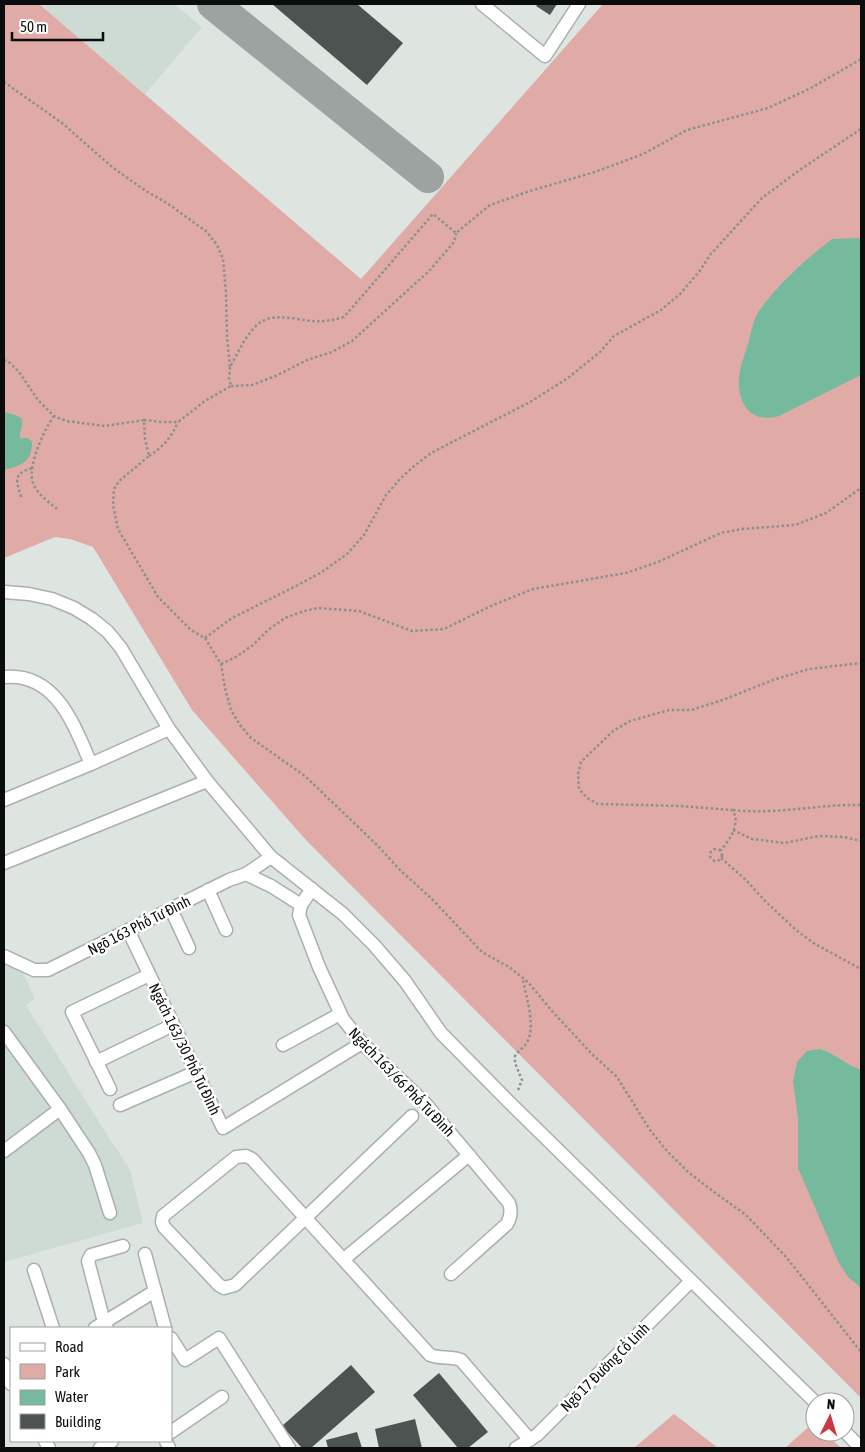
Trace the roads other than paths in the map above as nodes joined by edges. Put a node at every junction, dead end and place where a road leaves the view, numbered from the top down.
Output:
1 (482, 4) edge
2 (579, 4) edge
3 (4, 592) edge
4 (4, 677) edge
5 (169, 729) junction
6 (91, 764) junction
7 (207, 781) junction
8 (4, 800) edge
9 (271, 857) junction
10 (4, 863) edge
11 (246, 874) junction
12 (312, 889) junction
13 (208, 890) junction
14 (301, 905) junction
15 (171, 909) junction
16 (128, 930) junction
17 (226, 930) dead end
18 (189, 948) dead end
19 (4, 956) edge
20 (149, 975) junction
21 (340, 1014) junction
22 (173, 1025) junction
23 (4, 1032) edge
24 (362, 1043) junction
25 (283, 1046) dead end
26 (96, 1062) junction
27 (196, 1072) junction
28 (110, 1089) dead end
29 (120, 1105) dead end
30 (60, 1109) junction
31 (412, 1116) dead end
32 (4, 1151) edge
33 (469, 1155) junction
34 (110, 1214) dead end
35 (305, 1219) junction
36 (123, 1246) dead end
37 (144, 1254) dead end
38 (344, 1259) junction
39 (34, 1270) dead end
40 (451, 1274) dead end
41 (691, 1281) junction
42 (155, 1291) junction
43 (102, 1326) edge
44 (53, 1327) edge
45 (165, 1327) edge
46 (172, 1340) edge
47 (4, 1364) edge
48 (10, 1381) edge
49 (805, 1392) edge
50 (222, 1397) dead end
51 (172, 1431) edge
52 (530, 1440) junction
53 (289, 1448) edge
54 (516, 1448) edge

1 - 2 street
3 - 5 street
4 - 6 street
5 - 6 street
5 - 7 street
6 - 8 street
7 - 9 street
7 - 10 street
9 - 11 street, Ngõ 163 Phố Tư Đình
9 - 12 street
11 - 13 street, Ngõ 163 Phố Tư Đình
11 - 14 street
12 - 14 street
12 - 41 street
13 - 15 street, Ngõ 163 Phố Tư Đình
13 - 17 street
14 - 21 street, Ngách 163/66 Phố Tư Đình
15 - 16 street, Ngõ 163 Phố Tư Đình
15 - 18 street
16 - 19 street, Ngõ 163 Phố Tư Đình
16 - 20 street, Ngách 163/30 Phố Tư Đình
20 - 22 street, Ngách 163/30 Phố Tư Đình
20 - 26 street
21 - 24 street, Ngách 163/66 Phố Tư Đình
21 - 25 street
22 - 26 street
22 - 27 street, Ngách 163/30 Phố Tư Đình
23 - 30 street
24 - 27 street, Ngách 163/30 Phố Tư Đình
24 - 33 street, Ngách 163/66 Phố Tư Đình
26 - 28 street
27 - 29 street
30 - 32 street
30 - 34 street
31 - 35 street
33 - 38 street
33 - 40 street, Ngách 163/66 Phố Tư Đình
35 - 35 street
35 - 38 street
36 - 43 street
37 - 42 street
38 - 52 street
39 - 44 street
41 - 49 street
41 - 52 street, Ngõ 17 Đường Cổ Linh
42 - 43 street
42 - 45 street
46 - 53 street
47 - 48 street
50 - 51 street
52 - 54 street, Ngõ 17 Đường Cổ Linh

